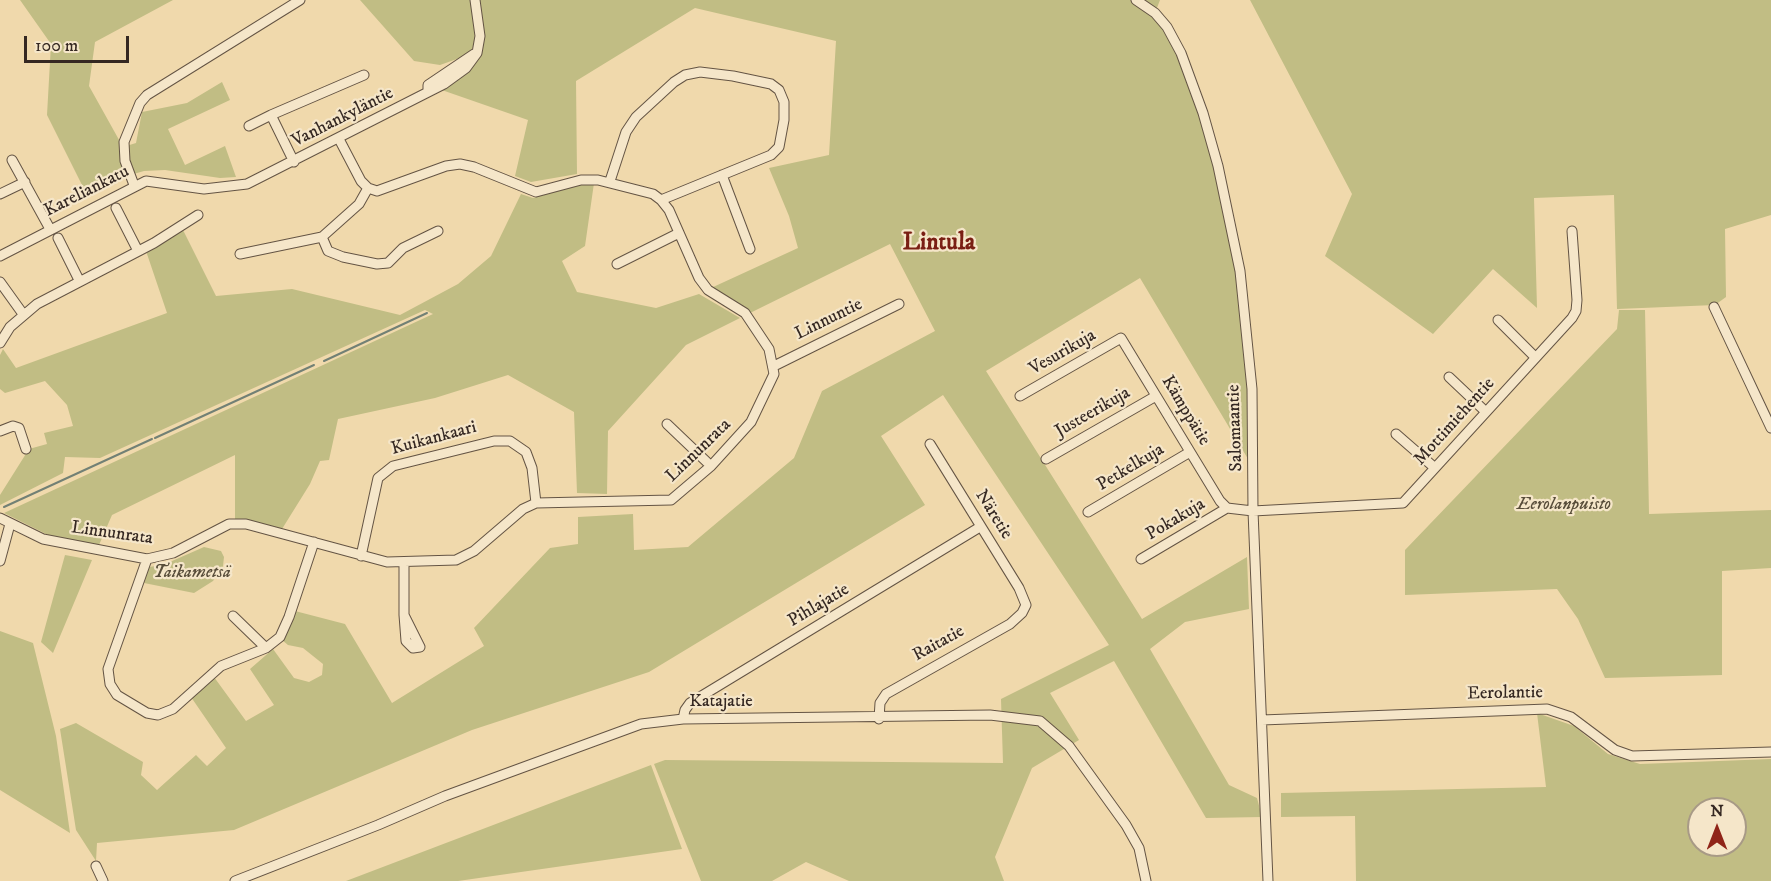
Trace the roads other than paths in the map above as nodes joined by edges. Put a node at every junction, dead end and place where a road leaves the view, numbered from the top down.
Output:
1 (300, 0) edge
2 (475, 0) edge
3 (1136, 0) edge
4 (477, 53) junction
5 (364, 75) dead end
6 (428, 92) junction
7 (271, 115) junction
8 (249, 126) dead end
9 (339, 139) junction
10 (12, 160) dead end
11 (294, 162) junction
12 (722, 175) junction
13 (610, 181) junction
14 (25, 182) junction
15 (134, 185) junction
16 (230, 187) joint
17 (368, 188) junction
18 (0, 194) edge
19 (661, 200) junction
20 (116, 208) dead end
21 (198, 215) dead end
22 (50, 229) junction
23 (438, 231) dead end
24 (1572, 231) dead end
25 (679, 233) junction
26 (322, 237) junction
27 (58, 238) dead end
28 (750, 249) dead end
29 (138, 251) junction
30 (240, 254) dead end
31 (0, 256) edge
32 (617, 264) dead end
33 (79, 280) junction
34 (0, 282) edge
35 (899, 304) dead end
36 (1714, 307) dead end
37 (23, 314) junction
38 (1498, 320) dead end
39 (1121, 338) joint
40 (0, 343) edge
41 (1535, 357) junction
42 (774, 366) junction
43 (1449, 377) dead end
44 (1020, 396) dead end
45 (1156, 396) junction
46 (1486, 412) junction
47 (667, 424) dead end
48 (1771, 428) edge
49 (0, 431) edge
50 (1396, 434) dead end
51 (930, 444) dead end
52 (26, 449) dead end
53 (1190, 452) junction
54 (1046, 459) dead end
55 (711, 466) junction
56 (1435, 468) junction
57 (536, 503) junction
58 (1227, 508) junction
59 (1253, 511) junction
60 (1088, 512) dead end
61 (0, 518) edge
62 (10, 524) junction
63 (980, 527) junction
64 (314, 542) junction
65 (360, 555) junction
66 (147, 559) junction
67 (1141, 560) dead end
68 (0, 561) edge
69 (404, 563) junction
70 (1026, 605) joint
71 (233, 615) dead end
72 (404, 615) dead end
73 (266, 648) junction
74 (879, 718) junction
75 (683, 719) junction
76 (1262, 720) junction
77 (1771, 752) edge
78 (96, 867) dead end
79 (103, 881) edge
80 (235, 881) edge
81 (1146, 881) edge
82 (1268, 881) edge

1 - 15 street
2 - 4 street
3 - 59 street, Salomaantie
4 - 6 street, Vanhankyläntie
4 - 6 street
5 - 7 street
6 - 9 street, Vanhankyläntie
7 - 8 street
7 - 11 street
9 - 11 street, Vanhankyläntie
9 - 17 street
10 - 14 street
11 - 16 street, Vanhankyläntie
12 - 13 street
12 - 19 street
12 - 28 street
13 - 17 street
13 - 19 street
14 - 18 street
14 - 22 street
15 - 16 street, Kareliankatu
15 - 22 street, Kareliankatu
17 - 26 street
19 - 25 street
20 - 29 street
21 - 29 street
22 - 31 street, Kareliankatu
23 - 26 street
24 - 41 street, Mottimiehentie
25 - 32 street
25 - 42 street
26 - 30 street
27 - 33 street
29 - 33 street
33 - 37 street
34 - 37 street
35 - 42 street, Linnuntie
36 - 48 street
37 - 40 street
38 - 41 street
39 - 44 street, Vesurikuja
39 - 45 street, Kämppätie
41 - 46 street, Mottimiehentie
42 - 55 street, Linnunrata
43 - 46 street
45 - 53 street, Kämppätie
45 - 54 street, Justeerikuja
46 - 56 street, Mottimiehentie
47 - 55 street
49 - 52 street
50 - 56 street
51 - 63 street, Näretie
53 - 58 street, Kämppätie
53 - 60 street, Petkelkuja
55 - 57 street, Linnunrata
56 - 59 street, Mottimiehentie
57 - 65 street, Kuikankaari
57 - 69 street, Linnunrata
58 - 59 street
58 - 67 street, Pokakuja
59 - 76 street, Salomaantie
61 - 62 street, Linnunrata
62 - 66 street, Linnunrata
62 - 68 street
63 - 70 street, Näretie
63 - 75 street, Pihlajatie
64 - 65 street, Linnunrata
64 - 66 street, Linnunrata
64 - 73 street
65 - 69 street, Linnunrata
66 - 73 street
69 - 72 street
70 - 74 street, Raitatie
71 - 73 street
74 - 75 street, Katajatie
74 - 81 street, Katajatie
75 - 80 street, Katajatie
76 - 77 street, Eerolantie
76 - 82 street, Salomaantie
78 - 79 street

